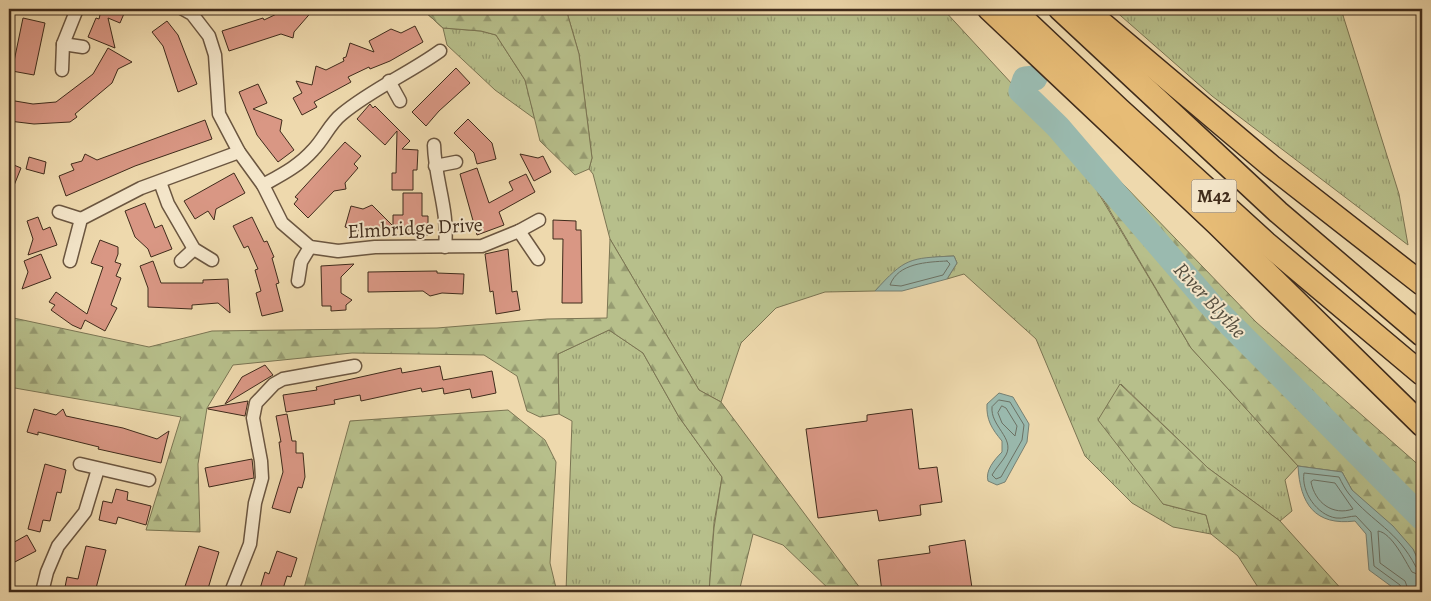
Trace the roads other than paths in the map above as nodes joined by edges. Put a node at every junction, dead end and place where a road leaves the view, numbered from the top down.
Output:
1 (77, 9) edge
2 (183, 9) edge
3 (989, 9) edge
4 (1013, 9) edge
5 (1060, 9) edge
6 (1084, 9) edge
7 (63, 44) junction
8 (83, 46) dead end
9 (440, 51) dead end
10 (62, 70) dead end
11 (389, 81) junction
12 (400, 101) dead end
13 (434, 145) dead end
14 (239, 152) junction
15 (456, 162) dead end
16 (435, 166) junction
17 (160, 182) junction
18 (263, 185) junction
19 (59, 212) dead end
20 (81, 219) junction
21 (539, 220) dead end
22 (520, 231) junction
23 (310, 247) junction
24 (445, 247) junction
25 (194, 249) junction
26 (538, 259) dead end
27 (212, 260) dead end
28 (70, 261) dead end
29 (181, 261) dead end
30 (298, 280) dead end
31 (1422, 284) edge
32 (1422, 335) edge
33 (356, 366) dead end
34 (1422, 374) edge
35 (1422, 425) edge
36 (80, 464) dead end
37 (98, 469) junction
38 (149, 480) dead end
39 (42, 592) edge
40 (231, 592) edge

1 - 7 street
2 - 14 street
3 - 35 highway
4 - 34 highway, M42
5 - 32 highway, M42
6 - 31 highway
7 - 8 street
7 - 10 street
9 - 11 street
11 - 12 street
11 - 18 street
13 - 16 street
14 - 17 street
14 - 18 street
15 - 16 street
16 - 24 street
17 - 20 street
17 - 25 street
18 - 23 street
19 - 20 street
20 - 28 street
21 - 22 street, Elmbridge Drive
22 - 24 street, Elmbridge Drive
22 - 26 street
23 - 24 street, Elmbridge Drive
23 - 30 street
25 - 27 street
25 - 29 street
33 - 40 street
36 - 37 street
37 - 38 street
37 - 39 street

